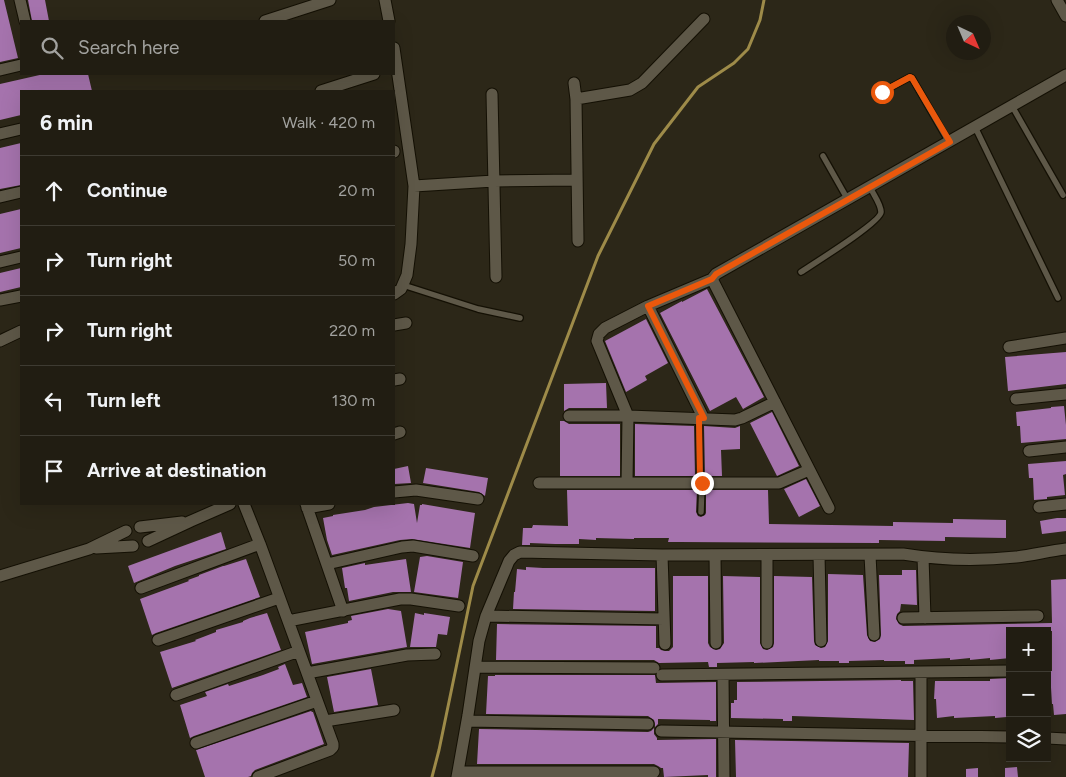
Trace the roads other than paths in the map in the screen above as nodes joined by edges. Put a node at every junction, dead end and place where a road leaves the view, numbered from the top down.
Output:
1 (20, 0) edge
2 (330, 0) edge
3 (385, 0) edge
4 (1058, 0) edge
5 (1066, 16) edge
6 (704, 19) dead end
7 (25, 20) edge
8 (268, 20) edge
9 (389, 20) edge
10 (20, 65) edge
11 (395, 67) edge
12 (0, 70) edge
13 (371, 75) edge
14 (1066, 75) edge
15 (574, 83) dead end
16 (324, 90) edge
17 (882, 92) dead end
18 (492, 94) dead end
19 (576, 100) junction
20 (1012, 106) junction
21 (975, 128) junction
22 (20, 129) edge
23 (0, 134) edge
24 (950, 142) junction
25 (823, 156) dead end
26 (578, 180) junction
27 (494, 181) junction
28 (414, 186) junction
29 (870, 187) junction
30 (20, 192) edge
31 (1063, 195) dead end
32 (0, 197) edge
33 (848, 200) junction
34 (578, 241) dead end
35 (20, 257) edge
36 (0, 262) edge
37 (801, 272) dead end
38 (496, 277) dead end
39 (712, 279) junction
40 (404, 285) junction
41 (395, 293) edge
42 (20, 296) edge
43 (1058, 298) dead end
44 (0, 300) edge
45 (648, 306) junction
46 (520, 318) dead end
47 (20, 331) edge
48 (1066, 338) edge
49 (0, 341) edge
50 (1009, 347) dead end
51 (1066, 394) edge
52 (1016, 400) dead end
53 (774, 402) junction
54 (568, 416) dead end
55 (628, 416) junction
56 (702, 418) junction
57 (1066, 447) edge
58 (1029, 450) dead end
59 (809, 470) junction
60 (539, 483) dead end
61 (627, 483) junction
62 (701, 483) junction
63 (395, 492) edge
64 (478, 499) dead end
65 (1066, 504) edge
66 (228, 505) edge
67 (244, 505) edge
68 (307, 506) edge
69 (1039, 507) dead end
70 (829, 508) dead end
71 (701, 512) dead end
72 (191, 521) junction
73 (140, 527) dead end
74 (126, 531) dead end
75 (148, 541) dead end
76 (260, 544) junction
77 (133, 546) dead end
78 (89, 549) junction
79 (1066, 549) edge
80 (714, 555) junction
81 (767, 555) junction
82 (819, 555) junction
83 (870, 555) junction
84 (473, 556) dead end
85 (662, 556) junction
86 (923, 557) junction
87 (327, 564) junction
88 (0, 576) edge
89 (141, 588) dead end
90 (280, 598) junction
91 (459, 606) dead end
92 (343, 611) junction
93 (486, 616) junction
94 (1038, 616) dead end
95 (903, 618) dead end
96 (926, 618) junction
97 (664, 620) junction
98 (288, 621) junction
99 (874, 635) dead end
100 (158, 640) dead end
101 (820, 641) dead end
102 (716, 643) dead end
103 (767, 643) dead end
104 (665, 644) dead end
105 (299, 651) junction
106 (435, 654) dead end
107 (476, 666) junction
108 (1006, 671) edge
109 (921, 672) junction
110 (307, 673) junction
111 (723, 674) junction
112 (176, 695) dead end
113 (317, 701) junction
114 (394, 710) dead end
115 (325, 721) junction
116 (467, 721) junction
117 (648, 724) dead end
118 (660, 731) dead end
119 (724, 732) junction
120 (921, 735) junction
121 (1006, 737) edge
122 (1051, 738) edge
123 (1066, 739) edge
124 (196, 743) dead end
125 (654, 772) dead end
126 (457, 774) edge
127 (258, 777) edge
128 (724, 777) edge
129 (920, 777) edge

1 - 7 street
2 - 8 street
3 - 9 street
4 - 5 street
6 - 19 street
10 - 12 street
11 - 28 street
13 - 16 street
14 - 20 street
15 - 19 street
17 - 24 lane
18 - 27 street
19 - 26 street
20 - 21 street
20 - 31 lane
21 - 24 street
21 - 43 lane
22 - 23 street
24 - 29 street
25 - 33 lane
26 - 27 street
26 - 34 street
27 - 28 street
27 - 38 street
28 - 40 street
29 - 33 street
29 - 37 lane
30 - 32 street
33 - 39 street
35 - 36 street
39 - 45 street
39 - 53 street
40 - 41 street
40 - 46 lane
42 - 44 street
45 - 55 street
45 - 56 street
47 - 49 street
48 - 50 street
51 - 52 street
53 - 56 street
53 - 59 street
54 - 55 street
55 - 56 street
55 - 61 street
56 - 62 lane
57 - 58 street
59 - 62 street
59 - 70 street
60 - 61 street
61 - 62 street
62 - 71 lane
63 - 64 street
65 - 69 street
66 - 72 street
67 - 76 street
68 - 87 street
72 - 73 street
72 - 75 street
74 - 78 street
76 - 89 street
76 - 90 street
77 - 78 street
78 - 88 street
79 - 86 street
80 - 81 street
80 - 85 street
80 - 102 street
81 - 82 street
81 - 103 street
82 - 83 street
82 - 101 street
83 - 86 street
83 - 99 street
84 - 87 street
85 - 93 street
85 - 97 street
86 - 96 street
87 - 92 street
90 - 98 street
90 - 100 street
91 - 92 street
92 - 98 street
93 - 97 street
93 - 107 street
94 - 96 street
95 - 96 street
97 - 104 street
98 - 105 street
105 - 110 street
105 - 112 street
106 - 110 street
107 - 111 street
107 - 116 street
108 - 109 street
109 - 111 street
109 - 120 street
110 - 113 street
111 - 119 street
113 - 115 street
113 - 124 street
114 - 115 street
115 - 127 street
116 - 117 street
116 - 126 street
118 - 119 street
119 - 120 street
119 - 128 street
120 - 121 street
120 - 129 street
122 - 123 street
125 - 126 street

